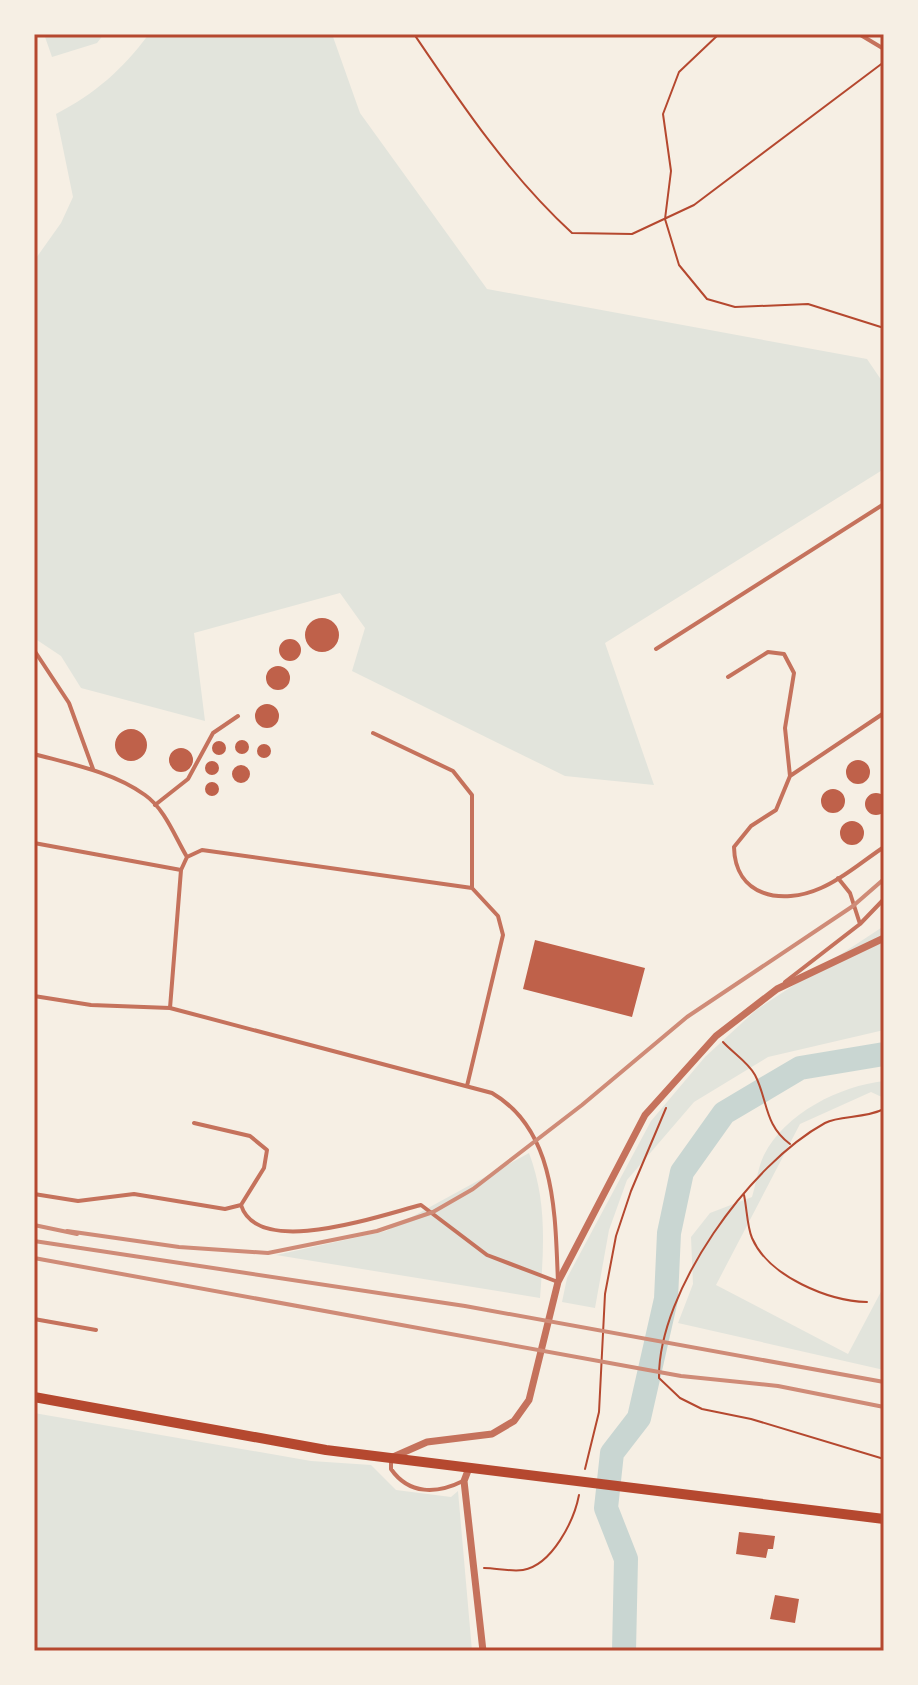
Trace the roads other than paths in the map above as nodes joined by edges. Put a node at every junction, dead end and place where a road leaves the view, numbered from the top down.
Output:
1 (859, 34) edge
2 (884, 49) edge
3 (884, 504) edge
4 (656, 649) dead end
5 (34, 650) edge
6 (728, 677) dead end
7 (884, 713) edge
8 (238, 716) dead end
9 (373, 733) dead end
10 (34, 754) edge
11 (94, 770) junction
12 (790, 776) junction
13 (155, 805) junction
14 (34, 843) edge
15 (884, 847) edge
16 (187, 857) junction
17 (181, 870) junction
18 (838, 878) junction
19 (472, 888) junction
20 (884, 899) edge
21 (860, 924) junction
22 (884, 938) edge
23 (777, 989) junction
24 (34, 996) edge
25 (170, 1008) junction
26 (467, 1086) junction
27 (194, 1123) dead end
28 (34, 1194) edge
29 (241, 1205) junction
30 (558, 1282) junction
31 (34, 1319) edge
32 (96, 1330) dead end
33 (34, 1397) edge
34 (392, 1457) junction
35 (469, 1468) junction
36 (464, 1481) junction
37 (884, 1519) edge
38 (483, 1651) edge

1 - 2 lane
3 - 4 lane
5 - 11 lane
6 - 12 lane
7 - 12 lane
8 - 13 lane
9 - 19 lane
10 - 11 lane
11 - 13 lane
12 - 18 lane
13 - 16 lane
14 - 17 lane
15 - 18 lane
16 - 17 lane
16 - 19 lane
17 - 25 lane
18 - 21 lane
19 - 26 lane
20 - 21 lane
21 - 23 lane
22 - 23 street
23 - 30 street
24 - 25 lane
25 - 26 lane
26 - 30 lane
27 - 29 lane
28 - 29 lane
29 - 30 lane
30 - 34 street
31 - 32 lane
33 - 34 main road
34 - 35 main road
34 - 36 lane
35 - 36 street
35 - 37 main road
36 - 38 street

